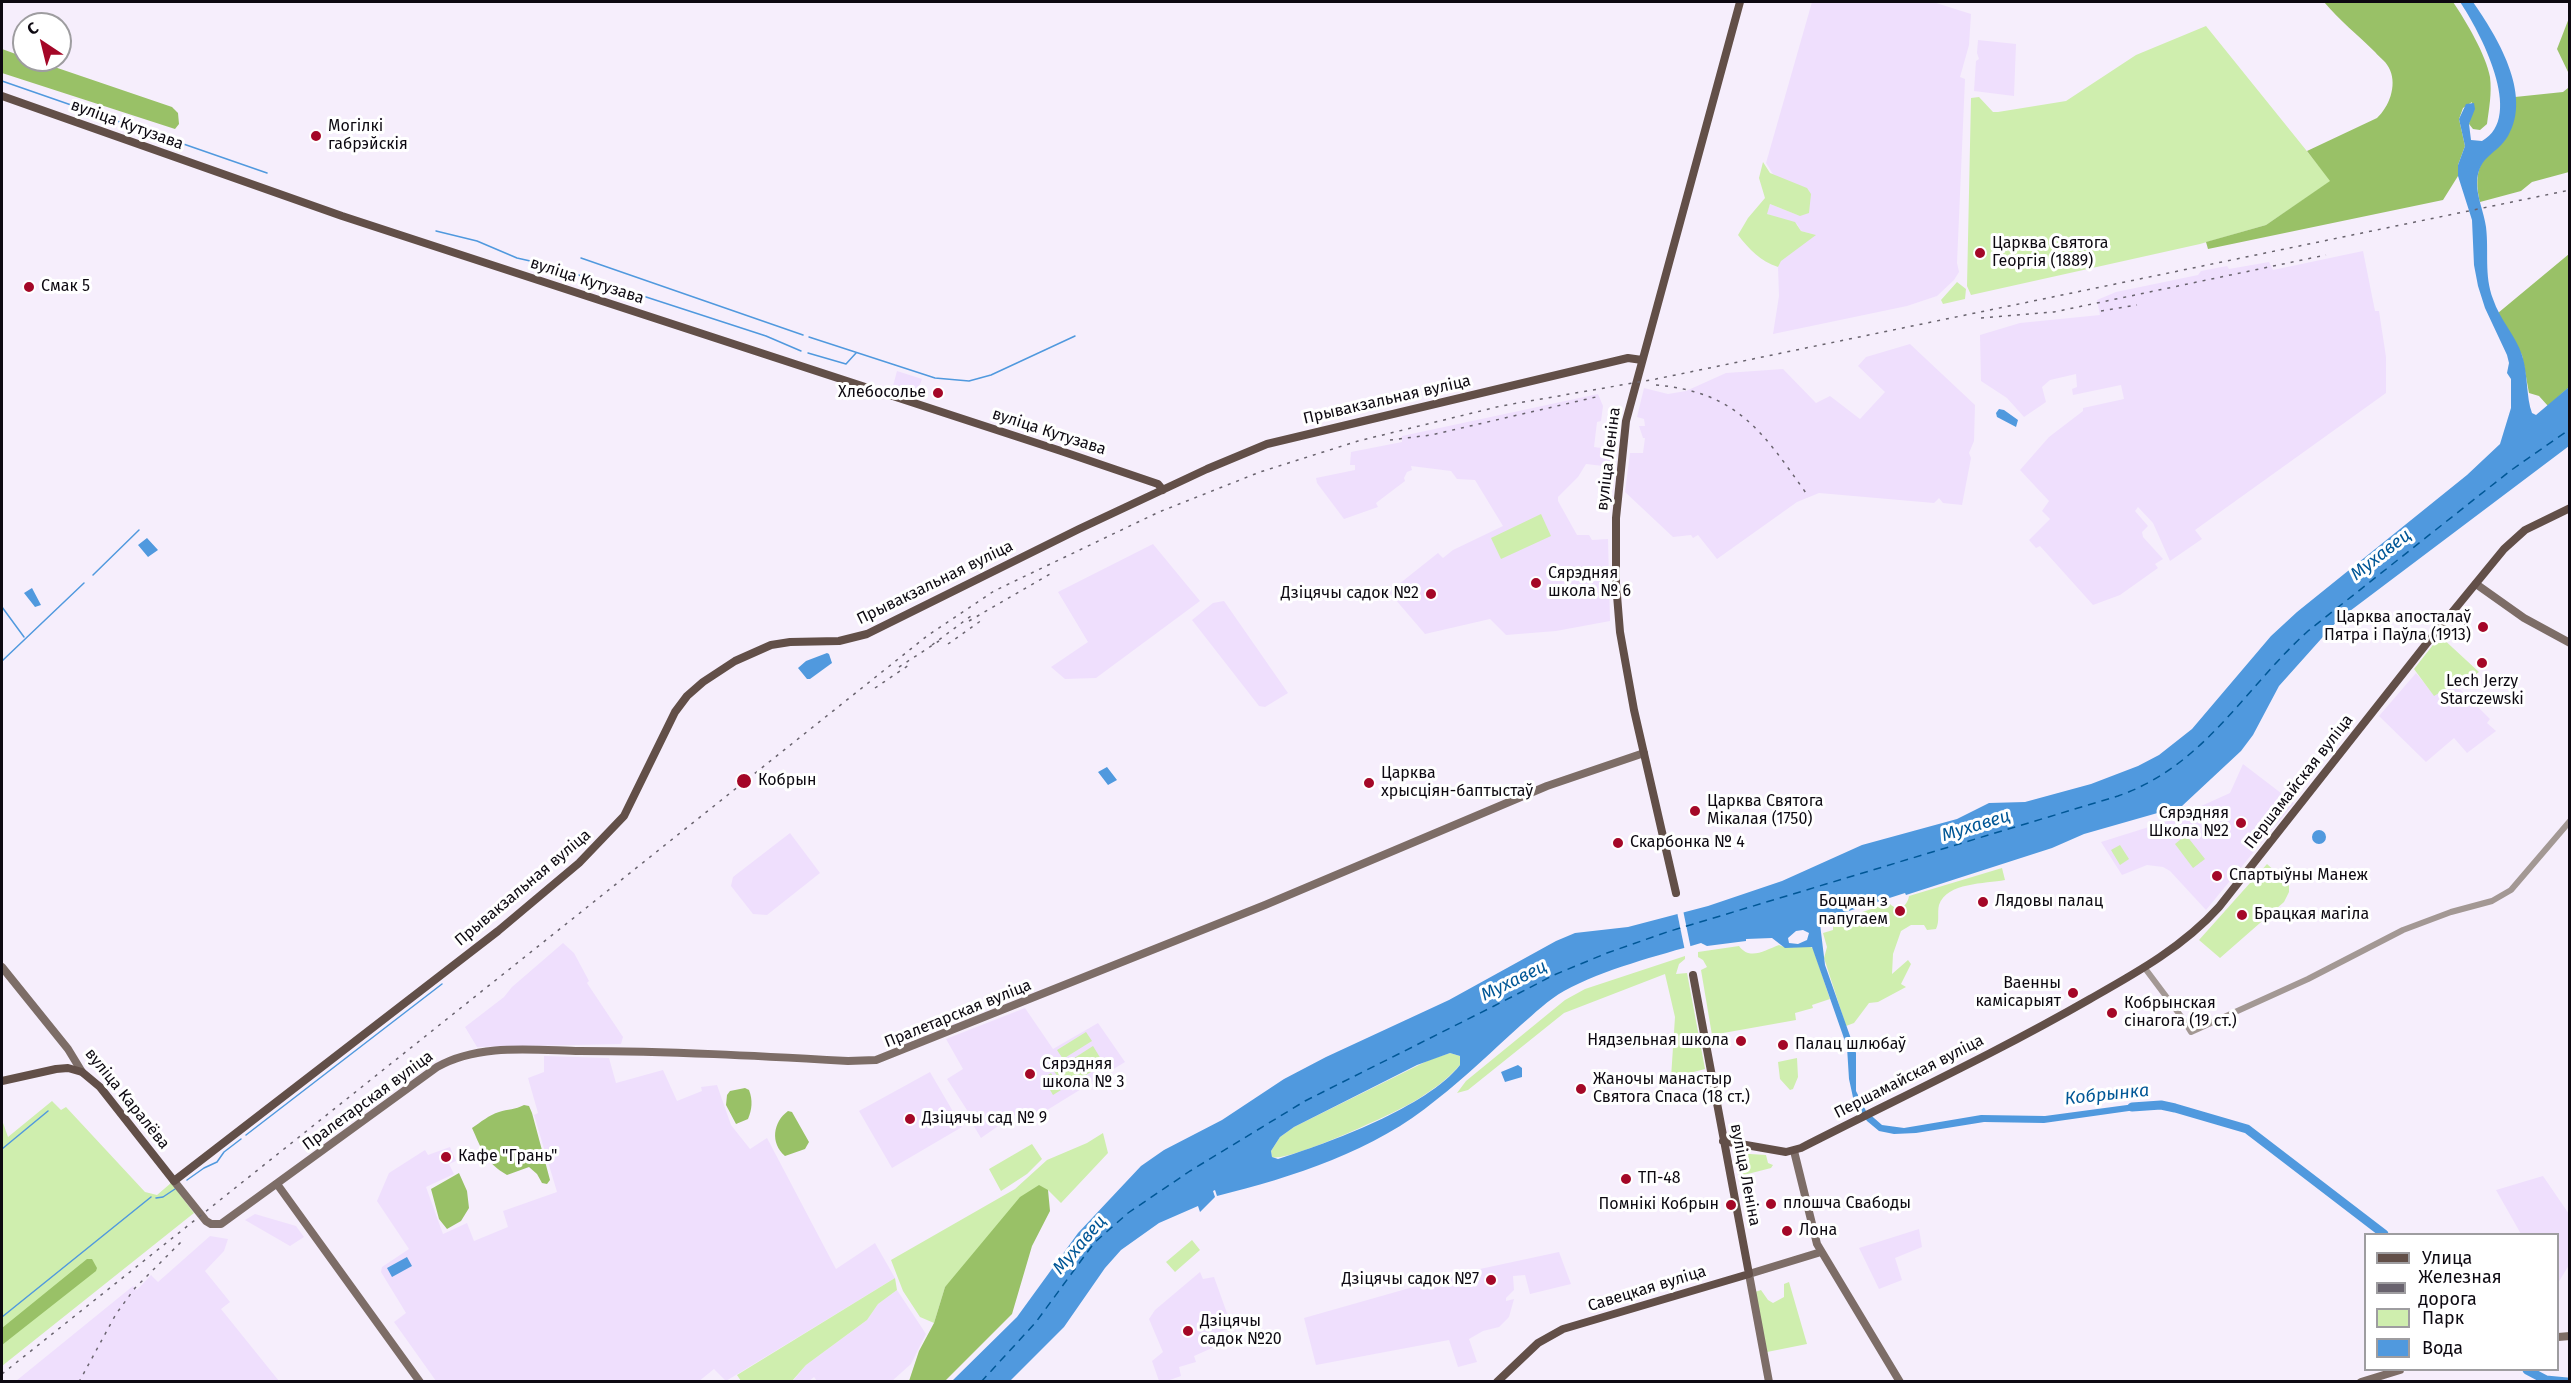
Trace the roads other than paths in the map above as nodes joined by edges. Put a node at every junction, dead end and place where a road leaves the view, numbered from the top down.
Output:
1 (1740, 2) edge
2 (2, 96) edge
3 (1642, 360) junction
4 (1163, 490) junction
5 (2570, 508) edge
6 (2476, 585) junction
7 (2570, 643) edge
8 (1644, 753) junction
9 (2570, 820) edge
10 (1676, 893) dead end
11 (2144, 967) junction
12 (2, 968) edge
13 (1693, 975) dead end
14 (82, 1072) junction
15 (2, 1081) edge
16 (1723, 1141) junction
17 (1794, 1151) junction
18 (174, 1181) junction
19 (277, 1184) junction
20 (206, 1221) joint
21 (1821, 1252) junction
22 (1749, 1274) junction
23 (2397, 1371) edge
24 (420, 1382) edge
25 (1497, 1382) edge
26 (1769, 1382) edge
27 (1900, 1382) edge
28 (2361, 1382) edge

1 - 3 main road, вуліца Леніна
2 - 4 main road, вуліца Кутузава
3 - 4 main road, Прывакзальная вуліца
3 - 8 main road, вуліца Леніна
4 - 18 main road, Прывакзальная вуліца
5 - 6 main road, Першамайская вуліца
6 - 7 main road
6 - 11 main road, Першамайская вуліца
8 - 10 main road, вуліца Леніна
8 - 19 main road, Пралетарская вуліца
9 - 11 street
11 - 17 main road, Першамайская вуліца
12 - 14 main road, вуліца Каралёва
13 - 16 main road, вуліца Леніна
14 - 15 main road
14 - 18 main road, вуліца Каралёва
16 - 17 main road
16 - 22 main road, вуліца Леніна
17 - 21 main road
18 - 20 main road, вуліца Каралёва
19 - 20 main road, Пралетарская вуліца
19 - 24 main road
21 - 22 main road, Савецкая вуліца
21 - 27 main road
22 - 25 main road, Савецкая вуліца
22 - 26 main road, вуліца Леніна
23 - 28 main road

